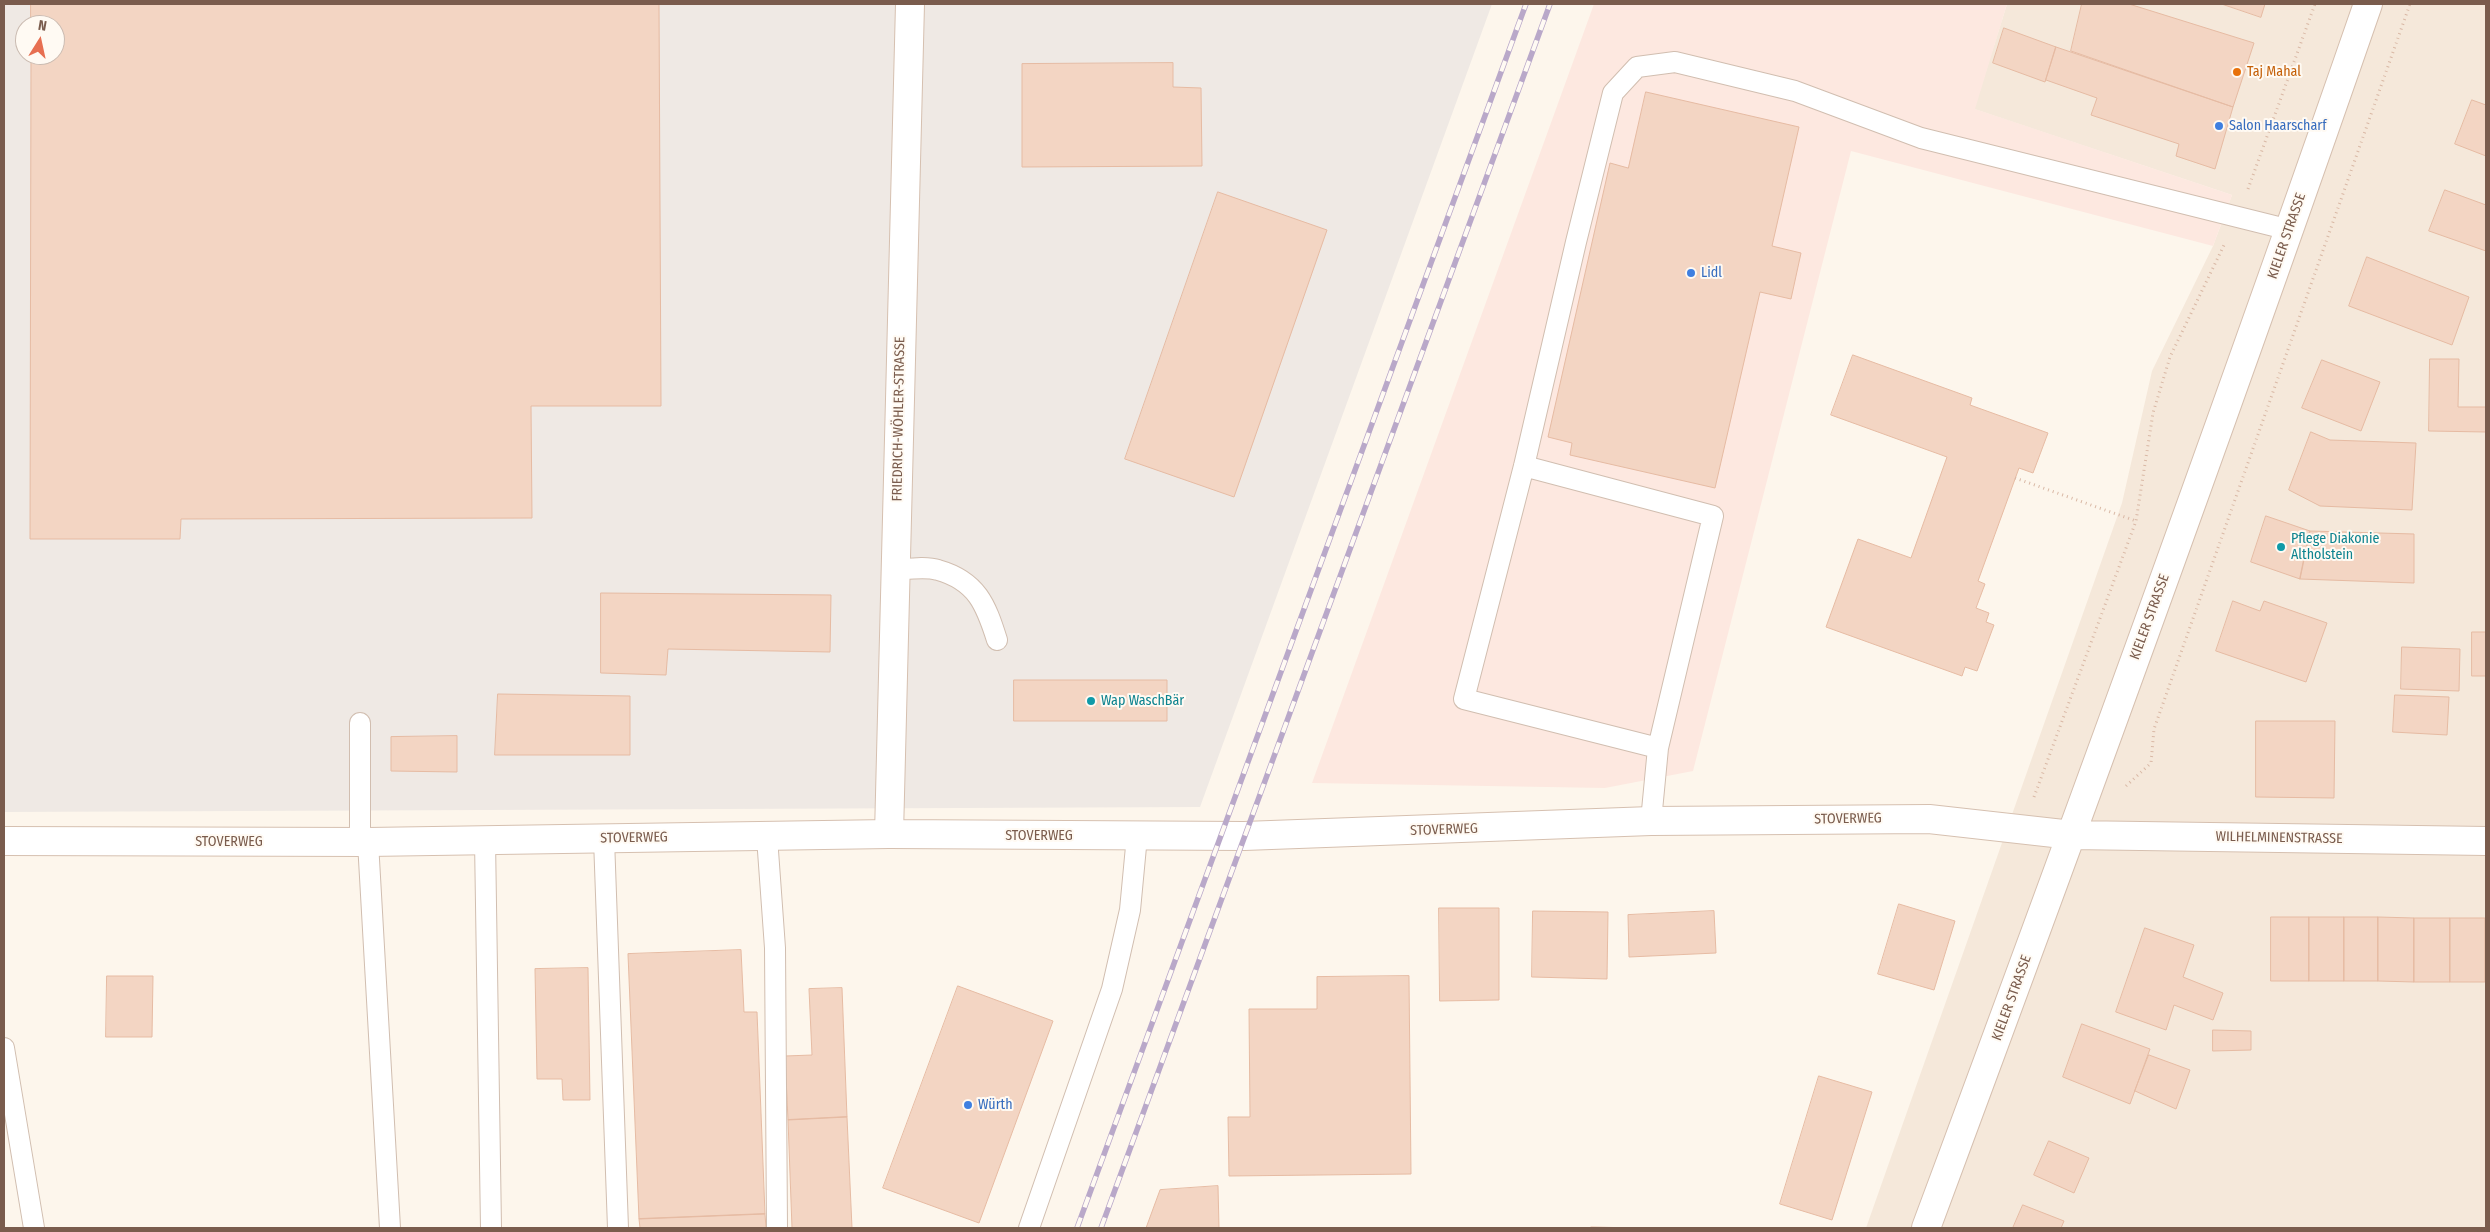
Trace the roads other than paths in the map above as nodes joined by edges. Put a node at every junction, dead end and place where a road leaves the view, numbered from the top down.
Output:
1 (910, 4) edge
2 (2368, 4) edge
3 (2290, 230) junction
4 (1524, 466) junction
5 (895, 570) junction
6 (998, 640) dead end
7 (360, 723) dead end
8 (1658, 748) junction
9 (1651, 821) junction
10 (889, 834) junction
11 (2072, 835) junction
12 (1136, 836) junction
13 (767, 837) junction
14 (604, 839) junction
15 (485, 840) junction
16 (4, 841) edge
17 (2486, 841) edge
18 (364, 842) junction
19 (4, 1048) edge
20 (34, 1228) edge
21 (390, 1228) edge
22 (491, 1228) edge
23 (618, 1228) edge
24 (777, 1228) edge
25 (1029, 1228) edge
26 (1926, 1228) edge

1 - 5 street, FRIEDRICH-WÖHLER-STRASSE
2 - 3 street, KIELER STRASSE
3 - 4 lane
3 - 11 street, KIELER STRASSE
4 - 8 lane
4 - 8 lane
5 - 6 lane
5 - 10 street, FRIEDRICH-WÖHLER-STRASSE
7 - 18 lane
8 - 9 lane
9 - 11 street, STOVERWEG
9 - 12 street, STOVERWEG
10 - 12 street, STOVERWEG
10 - 13 street, STOVERWEG
11 - 17 street, WILHELMINENSTRASSE
11 - 26 street, KIELER STRASSE
12 - 25 lane
13 - 14 street, STOVERWEG
13 - 24 lane
14 - 15 street, STOVERWEG
14 - 23 lane
15 - 18 street, STOVERWEG
15 - 22 lane
16 - 18 street, STOVERWEG
18 - 21 lane
19 - 20 lane

